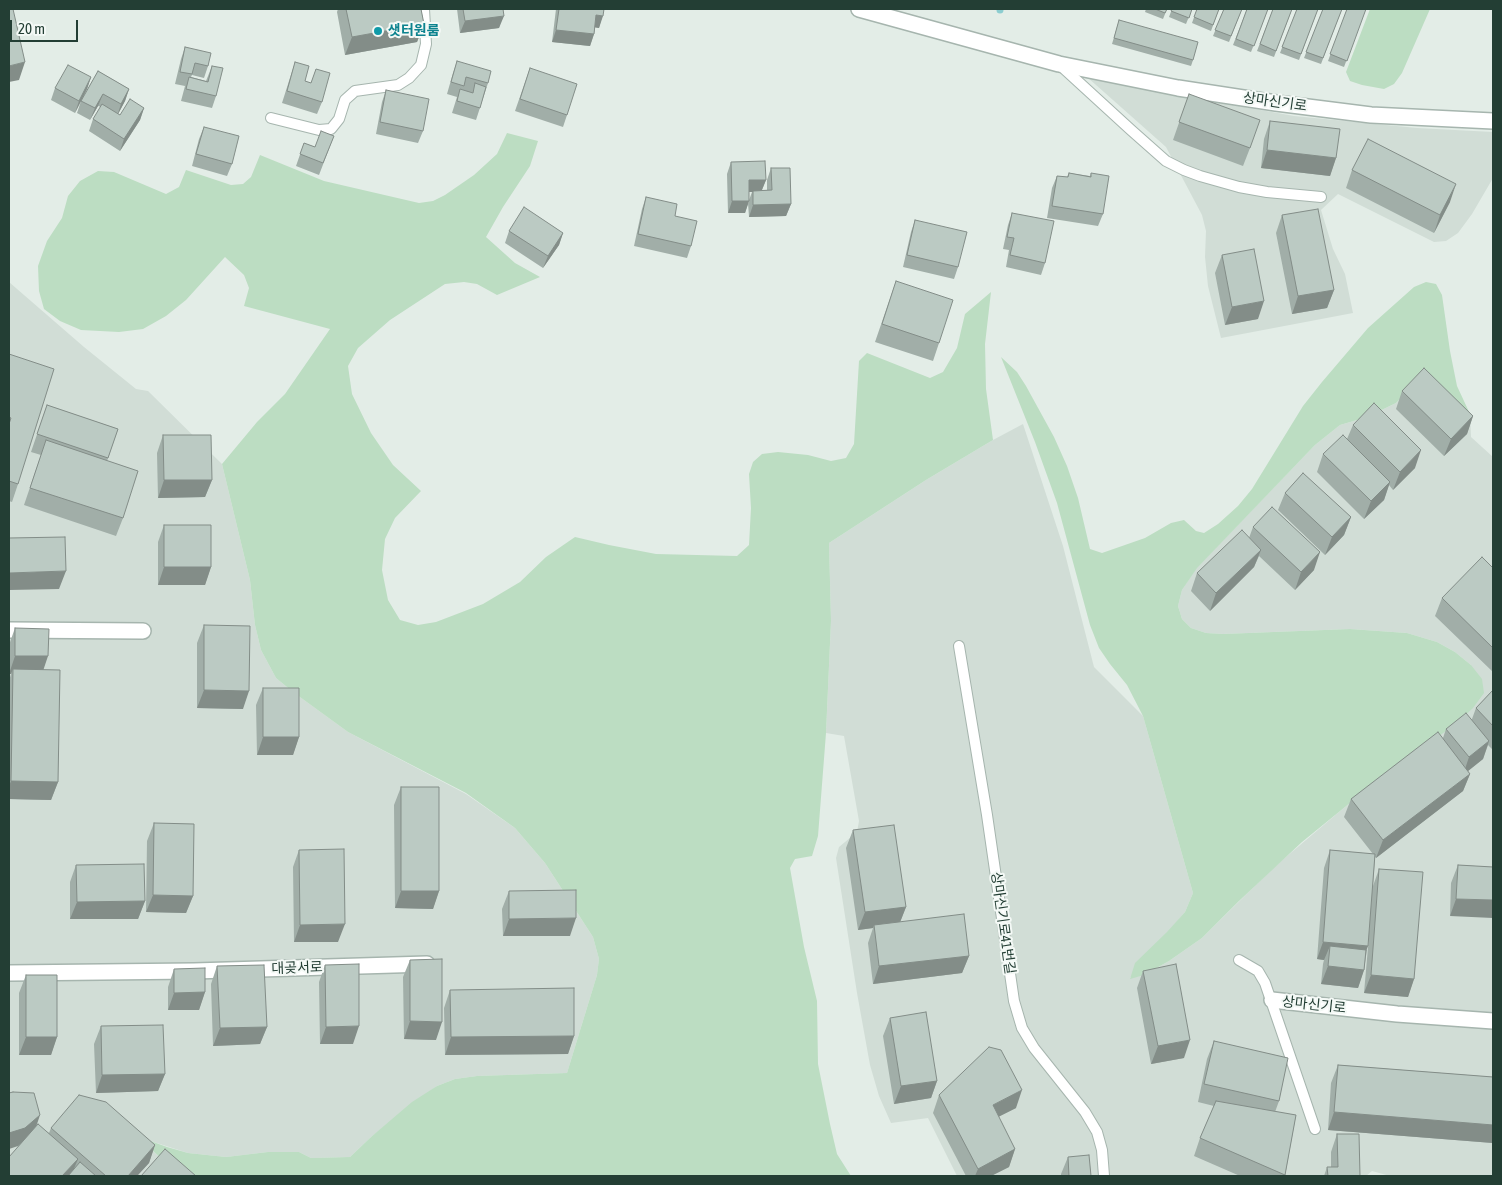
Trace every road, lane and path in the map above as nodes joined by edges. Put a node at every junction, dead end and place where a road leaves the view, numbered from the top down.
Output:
1 (424, 9) edge
2 (859, 9) edge
3 (1059, 64) junction
4 (271, 118) dead end
5 (1493, 121) edge
6 (1321, 197) dead end
7 (9, 630) edge
8 (143, 631) dead end
9 (959, 646) dead end
10 (1239, 960) dead end
11 (435, 964) edge
12 (9, 973) edge
13 (1272, 1000) junction
14 (1493, 1021) edge
15 (1315, 1130) dead end
16 (1104, 1176) edge

1 - 4 lane
2 - 3 street, 상마신기로
3 - 5 street, 상마신기로
3 - 6 lane, 상마신기로
7 - 8 street
9 - 16 lane, 상마신기로41번길
10 - 13 lane
11 - 12 street, 대곶서로
13 - 14 street, 상마신기로
13 - 15 lane, 상마신기로

